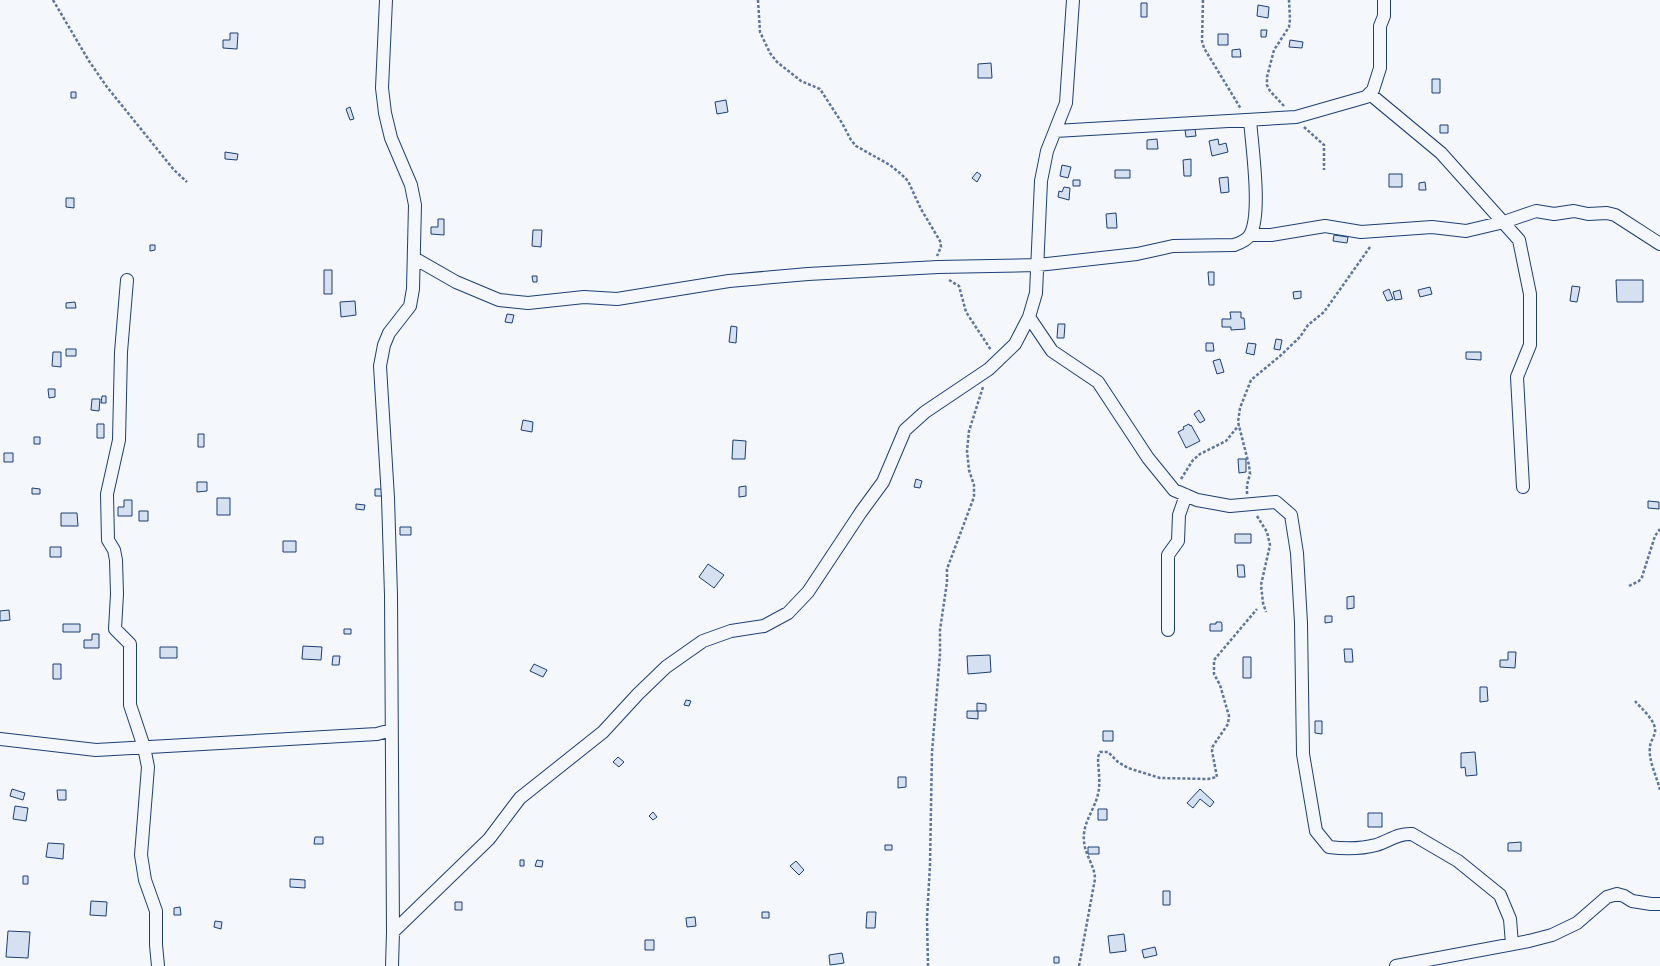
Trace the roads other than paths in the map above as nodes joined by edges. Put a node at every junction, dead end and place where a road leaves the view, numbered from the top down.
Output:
1 (386, 0) edge
2 (1073, 0) edge
3 (1384, 0) edge
4 (1370, 94) junction
5 (1248, 120) junction
6 (1055, 131) junction
7 (1504, 222) junction
8 (1250, 236) junction
9 (1660, 244) edge
10 (414, 258) junction
11 (1038, 265) junction
12 (127, 280) dead end
13 (1029, 317) junction
14 (1523, 487) dead end
15 (1186, 495) junction
16 (1168, 630) dead end
17 (391, 730) junction
18 (0, 739) edge
19 (144, 747) junction
20 (1660, 904) edge
21 (393, 932) junction
22 (1512, 944) junction
23 (158, 966) edge
24 (392, 966) edge
25 (1398, 966) edge

1 - 10 street
2 - 6 street
3 - 4 street
4 - 5 street
4 - 7 street
5 - 6 street
5 - 8 street
6 - 11 street
7 - 8 street
7 - 9 street
7 - 14 street
8 - 11 street
10 - 11 street
10 - 17 street
11 - 13 street
12 - 19 street
13 - 15 street
13 - 21 street
15 - 16 street
15 - 22 street
17 - 19 street
17 - 21 street
18 - 19 street
19 - 23 street
20 - 22 street
21 - 24 street
22 - 25 street

